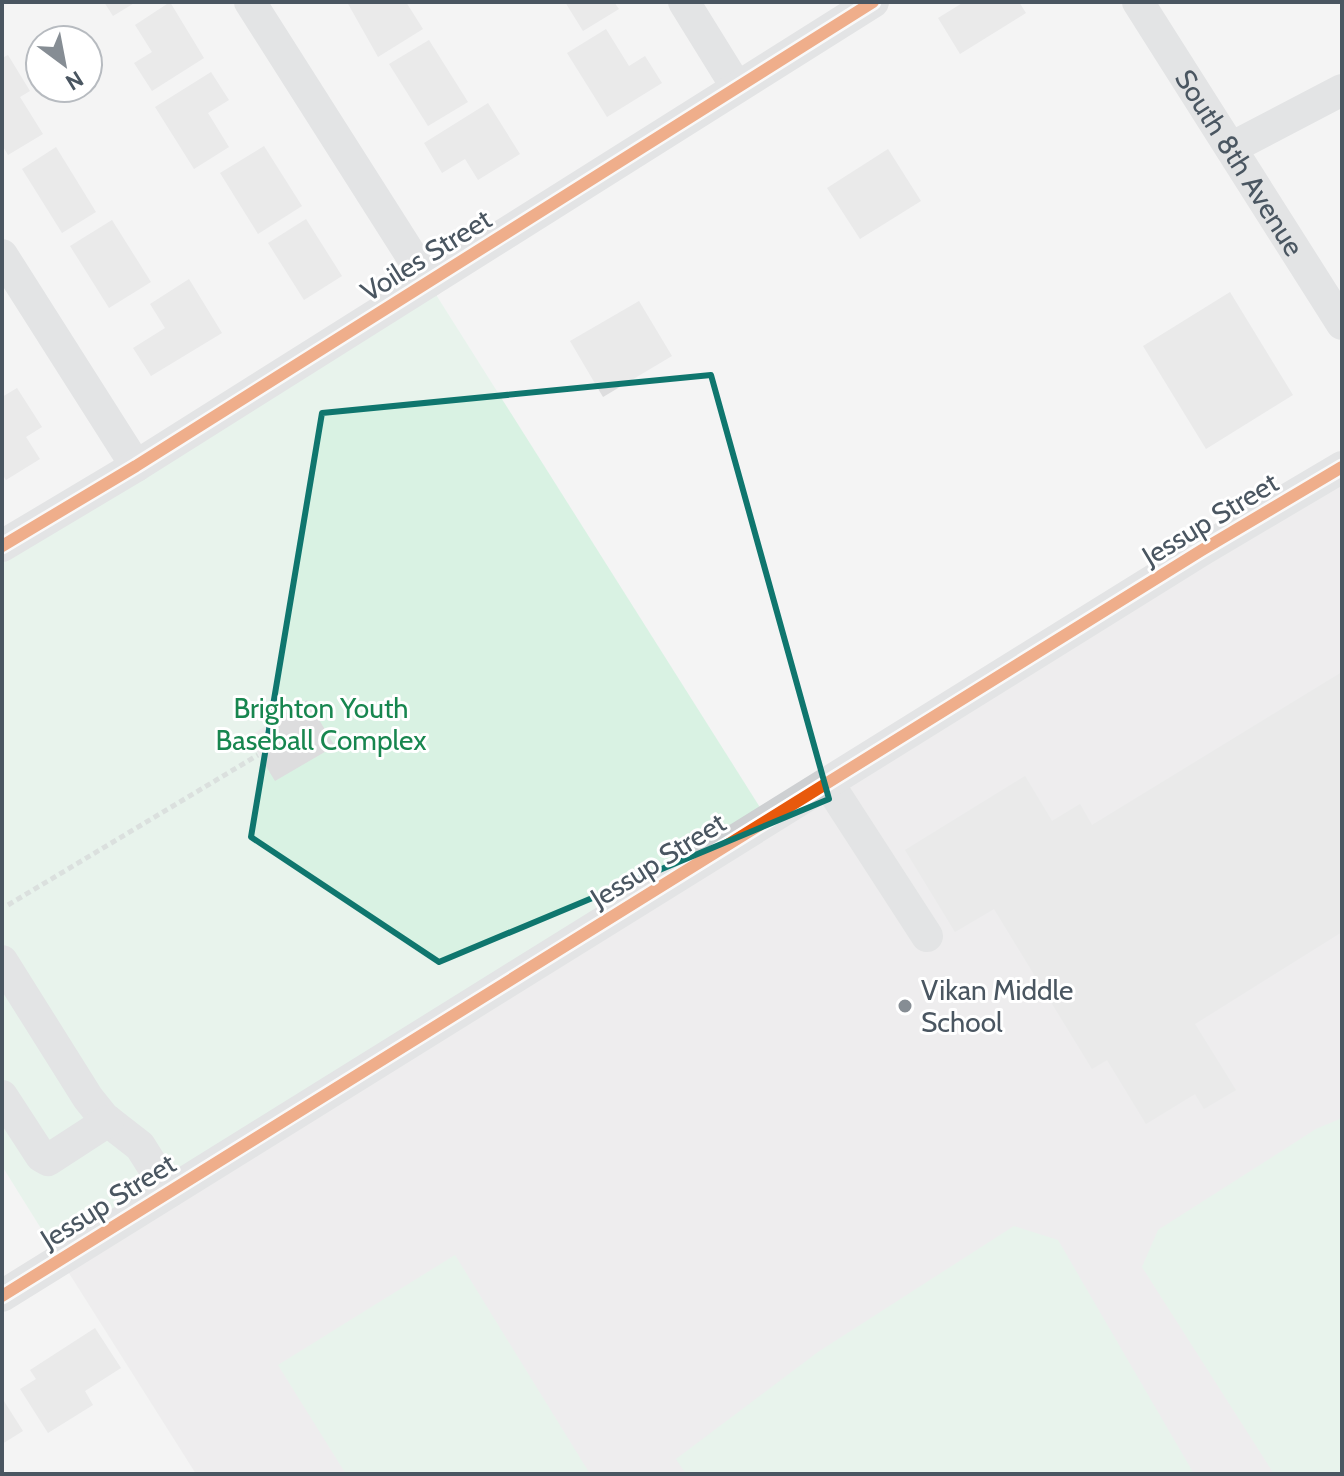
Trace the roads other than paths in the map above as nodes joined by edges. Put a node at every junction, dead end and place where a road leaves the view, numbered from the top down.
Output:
1 (250, 2) edge
2 (684, 2) edge
3 (873, 2) edge
4 (1138, 2) edge
5 (736, 86) junction
6 (1342, 90) edge
7 (1231, 148) junction
8 (2, 255) edge
9 (428, 282) junction
10 (1342, 324) edge
11 (136, 466) junction
12 (1342, 467) edge
13 (2, 546) edge
14 (828, 783) junction
15 (927, 936) dead end
16 (2, 961) edge
17 (2, 1096) edge
18 (108, 1121) junction
19 (169, 1192) junction
20 (2, 1296) edge

1 - 9 street
2 - 5 street
3 - 5 street, Voiles Street
4 - 7 street, South 8th Avenue
5 - 9 street, Voiles Street
6 - 7 street
7 - 10 street, South 8th Avenue
8 - 11 street
9 - 11 street, Voiles Street
11 - 13 street, Voiles Street
12 - 14 street, Jessup Street
14 - 15 street
14 - 19 street, Jessup Street
16 - 18 street
17 - 18 street
18 - 19 street
19 - 20 street, Jessup Street

